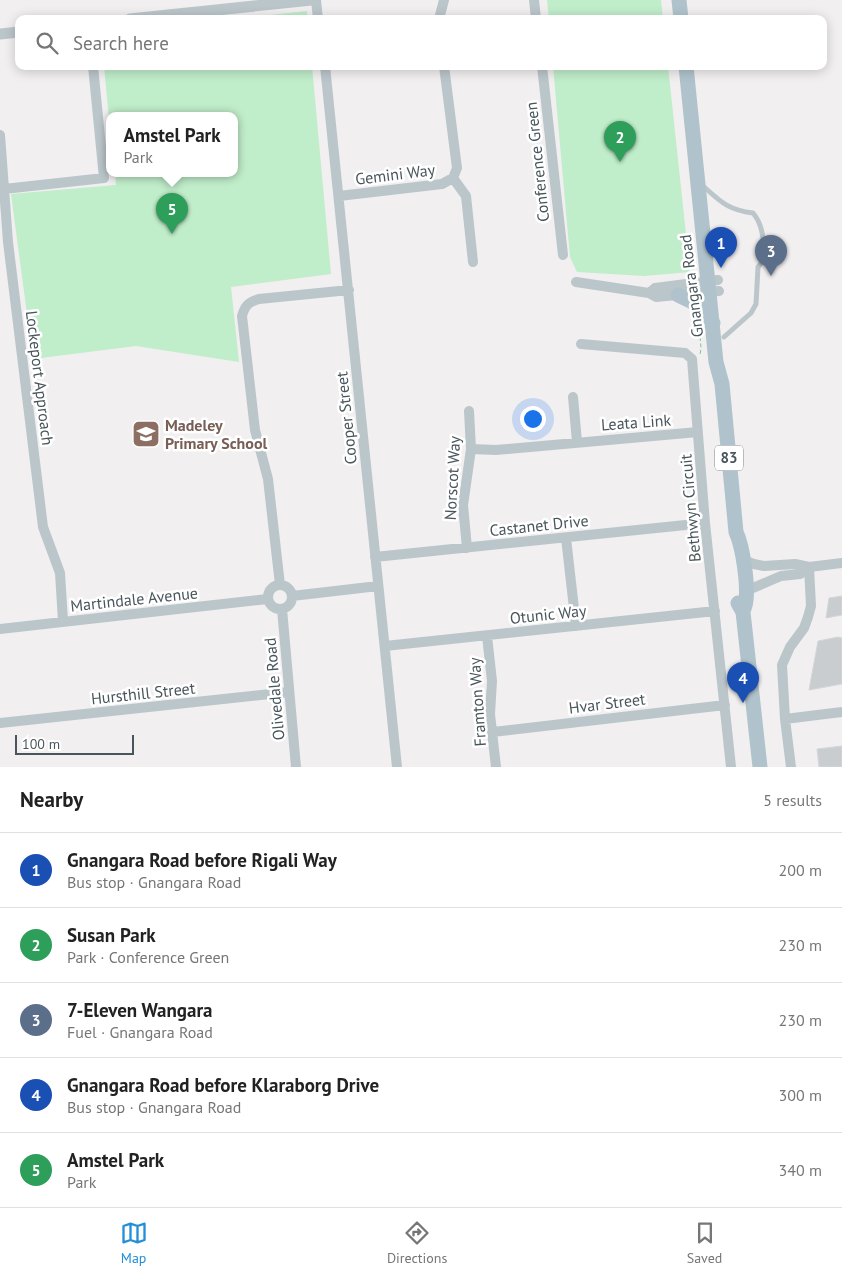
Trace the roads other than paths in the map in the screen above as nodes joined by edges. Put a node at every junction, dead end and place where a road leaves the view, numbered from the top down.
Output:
1 (314, 0) edge
2 (444, 0) edge
3 (534, 0) edge
4 (679, 0) edge
5 (169, 15) edge
6 (317, 15) edge
7 (440, 15) edge
8 (536, 15) edge
9 (681, 15) edge
10 (15, 32) edge
11 (0, 34) edge
12 (93, 70) edge
13 (325, 70) edge
14 (445, 70) edge
15 (542, 70) edge
16 (686, 70) edge
17 (0, 135) edge
18 (453, 178) junction
19 (698, 182) junction
20 (4, 189) junction
21 (339, 196) junction
22 (4, 243) edge
23 (563, 255) dead end
24 (473, 262) dead end
25 (576, 282) dead end
26 (714, 286) junction
27 (349, 290) junction
28 (649, 293) junction
29 (678, 295) junction
30 (713, 323) junction
31 (724, 337) junction
32 (581, 344) dead end
33 (722, 384) junction
34 (573, 397) dead end
35 (469, 411) dead end
36 (698, 432) junction
37 (577, 442) junction
38 (471, 449) junction
39 (705, 524) junction
40 (736, 532) junction
41 (566, 538) junction
42 (467, 548) junction
43 (375, 557) junction
44 (742, 559) junction
45 (842, 563) edge
46 (809, 567) junction
47 (280, 585) junction
48 (378, 586) junction
49 (746, 592) junction
50 (292, 596) junction
51 (268, 599) junction
52 (282, 609) junction
53 (715, 611) junction
54 (743, 612) junction
55 (63, 621) junction
56 (576, 626) junction
57 (1, 629) edge
58 (487, 636) junction
59 (385, 646) junction
60 (289, 692) junction
61 (725, 705) junction
62 (842, 712) edge
63 (786, 719) junction
64 (0, 723) edge
65 (493, 732) junction
66 (296, 767) edge
67 (397, 767) edge
68 (496, 767) edge
69 (731, 767) edge
70 (760, 767) edge
71 (791, 767) edge

1 - 5 street
1 - 6 street
2 - 7 street
3 - 8 street
4 - 9 main road
10 - 11 street
12 - 20 street
13 - 21 street, Cooper Street
14 - 18 street, Gemini Way
15 - 23 street, Conference Green
16 - 19 main road, Gnangara Road / 83
17 - 20 street, Lockeport Approach
18 - 21 street, Gemini Way
18 - 24 street, Gemini Way
19 - 26 main road, Gnangara Road / 83
19 - 31 lane
20 - 22 street, Lockeport Approach
21 - 27 street, Cooper Street
22 - 55 street, Lockeport Approach
25 - 28 street
26 - 28 street
26 - 29 street
26 - 30 main road, Gnangara Road / 83
26 - 31 main road, Gnangara Road / 83
27 - 43 street, Cooper Street
27 - 47 street
28 - 29 street
29 - 30 main road
30 - 33 main road, Gnangara Road / 83
31 - 33 main road, Gnangara Road / 83
32 - 36 street, Bethwyn Circuit
33 - 40 main road, Gnangara Road / 83
34 - 37 street
35 - 38 street, Norscot Way
36 - 37 street, Leata Link
36 - 39 street, Bethwyn Circuit
37 - 38 street, Leata Link
38 - 42 street, Norscot Way
39 - 41 street, Castanet Drive
39 - 53 street, Bethwyn Circuit
40 - 44 main road, Gnangara Road / 83
40 - 54 main road, Gnangara Road / 83
41 - 42 street, Castanet Drive
41 - 56 street
42 - 43 street, Castanet Drive
43 - 48 street, Cooper Street
44 - 46 street
44 - 49 main road, Gnangara Road / 83
45 - 46 street
46 - 49 street
46 - 63 street
47 - 50 street
47 - 51 street
48 - 50 street
48 - 59 street, Cooper Street
49 - 54 main road, Gnangara Road / 83
50 - 52 street
51 - 52 street
51 - 55 street, Martindale Avenue
52 - 60 street, Olivedale Road
53 - 56 street, Otunic Way
53 - 61 street, Bethwyn Circuit
54 - 70 main road, Gnangara Road / 83
55 - 57 street, Martindale Avenue
56 - 58 street, Otunic Way
58 - 59 street, Otunic Way
58 - 65 street, Framton Way
59 - 67 street, Cooper Street
60 - 64 street, Hursthill Street
60 - 66 street, Olivedale Road
61 - 65 street, Hvar Street
61 - 69 street, Bethwyn Circuit
62 - 63 street
63 - 71 street
65 - 68 street, Framton Way

